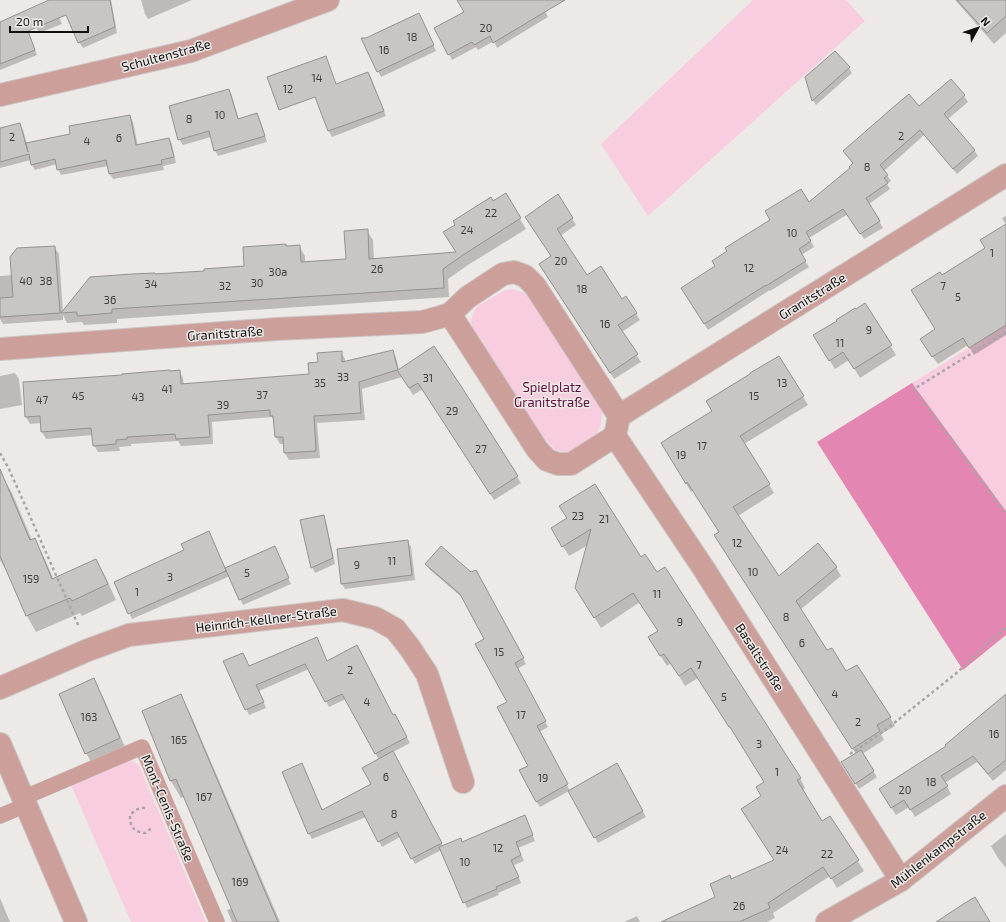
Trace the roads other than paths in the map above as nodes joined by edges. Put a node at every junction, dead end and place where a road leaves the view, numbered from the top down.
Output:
1 (328, 0) edge
2 (0, 95) edge
3 (1006, 175) edge
4 (450, 314) junction
5 (0, 349) edge
6 (617, 426) junction
7 (0, 688) edge
8 (0, 744) edge
9 (463, 782) dead end
10 (1006, 796) edge
11 (24, 802) junction
12 (0, 816) edge
13 (902, 880) junction
14 (76, 922) edge
15 (218, 922) edge
16 (827, 922) edge

1 - 2 street, Schultenstraße
3 - 6 street, Granitstraße
4 - 5 street, Granitstraße
4 - 6 street, Granitstraße
4 - 6 street, Granitstraße
6 - 13 street, Basaltstraße
7 - 9 street, Heinrich-Kellner-Straße
8 - 11 street
10 - 13 street, Mühlenkampstraße
11 - 12 lane, Mont-Cenis-Straße
11 - 14 street
11 - 15 lane, Mont-Cenis-Straße
13 - 16 street, Mühlenkampstraße

